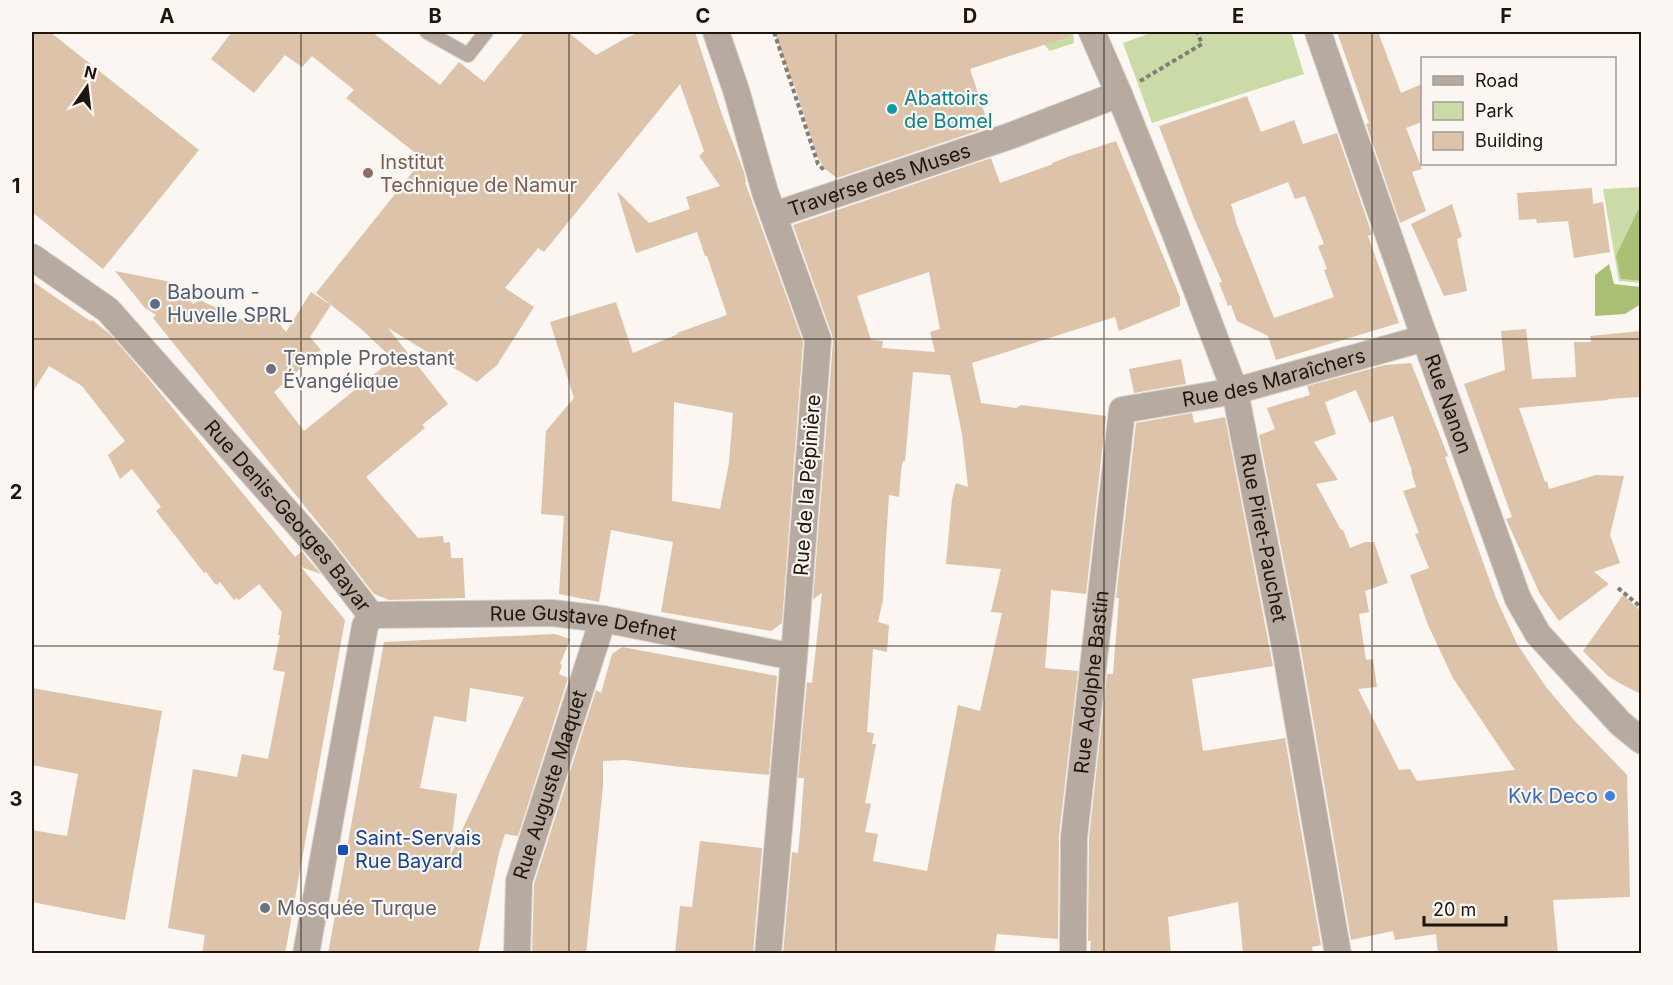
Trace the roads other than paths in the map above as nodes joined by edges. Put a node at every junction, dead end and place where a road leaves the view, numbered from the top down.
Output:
1 (427, 32) edge
2 (486, 32) edge
3 (716, 32) edge
4 (1092, 32) edge
5 (1318, 32) edge
6 (1119, 94) junction
7 (774, 215) junction
8 (32, 257) edge
9 (1425, 338) junction
10 (1235, 391) junction
11 (1122, 410) joint
12 (371, 615) junction
13 (603, 619) junction
14 (794, 657) junction
15 (1641, 741) edge
16 (306, 954) edge
17 (517, 954) edge
18 (768, 954) edge
19 (1072, 954) edge
20 (1338, 954) edge

1 - 2 lane
3 - 7 street, Rue de la Pépinière
4 - 6 street
5 - 9 street, Rue Nanon
6 - 7 street, Traverse des Muses
6 - 10 street, Rue Piret-Pauchet
7 - 14 street, Rue de la Pépinière
8 - 12 street, Rue Denis-Georges Bayar
9 - 10 street, Rue des Maraîchers
9 - 15 street, Rue Nanon
10 - 11 street, Rue des Maraîchers
10 - 20 street, Rue Piret-Pauchet
11 - 19 street, Rue Adolphe Bastin
12 - 13 street, Rue Gustave Defnet
12 - 16 street, Rue Denis-Georges Bayar
13 - 14 street, Rue Gustave Defnet
13 - 17 street, Rue Auguste Maquet
14 - 18 street, Rue de la Pépinière

